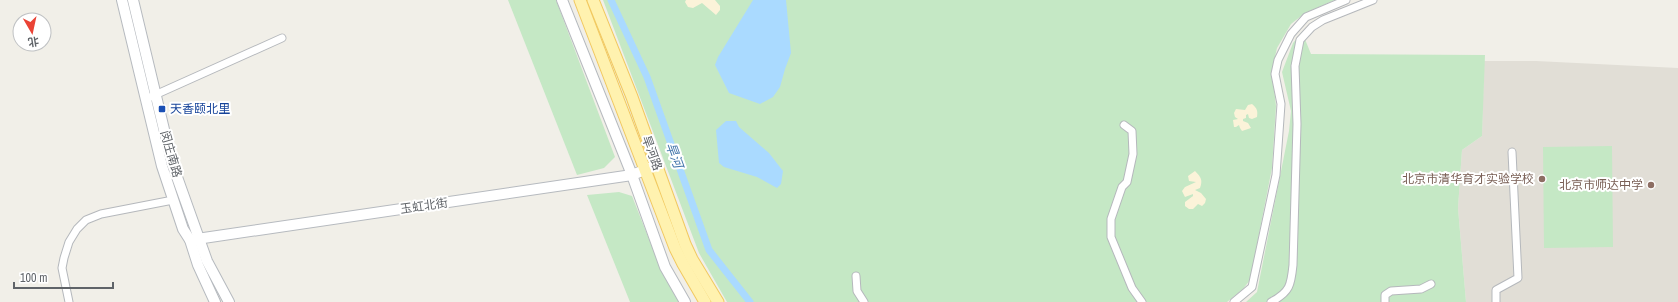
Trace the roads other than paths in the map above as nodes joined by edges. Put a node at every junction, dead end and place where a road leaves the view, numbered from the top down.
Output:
1 (122, 0) edge
2 (133, 0) edge
3 (562, 0) edge
4 (580, 0) edge
5 (593, 0) edge
6 (1346, 0) edge
7 (1373, 0) edge
8 (282, 38) dead end
9 (151, 97) junction
10 (1124, 125) dead end
11 (1512, 152) dead end
12 (657, 165) junction
13 (645, 170) junction
14 (632, 175) junction
15 (173, 200) junction
16 (194, 239) junction
17 (680, 246) junction
18 (856, 276) dead end
19 (1431, 284) dead end
20 (69, 302) edge
21 (214, 302) edge
22 (229, 302) edge
23 (685, 302) edge
24 (705, 302) edge
25 (718, 302) edge
26 (864, 302) edge
27 (1142, 302) edge
28 (1234, 302) edge
29 (1271, 302) edge
30 (1386, 302) edge
31 (1496, 302) edge

1 - 9 street, 闵庄南路
2 - 9 street, 闵庄南路
3 - 14 street
4 - 13 main road, 旱河路
5 - 12 main road, 旱河路
6 - 28 street
7 - 29 street
8 - 9 street
9 - 15 street, 闵庄南路
9 - 16 street, 闵庄南路
10 - 27 street
11 - 31 street
12 - 13 street, 玉虹北街
12 - 17 main road, 旱河路
13 - 14 street, 玉虹北街
13 - 17 main road, 旱河路
14 - 16 street, 玉虹北街
14 - 23 street
15 - 16 street, 闵庄南路
15 - 20 street
16 - 21 street, 闵庄南路
16 - 22 street, 闵庄南路
17 - 24 main road, 旱河路
17 - 25 main road, 旱河路
18 - 26 street
19 - 30 street

